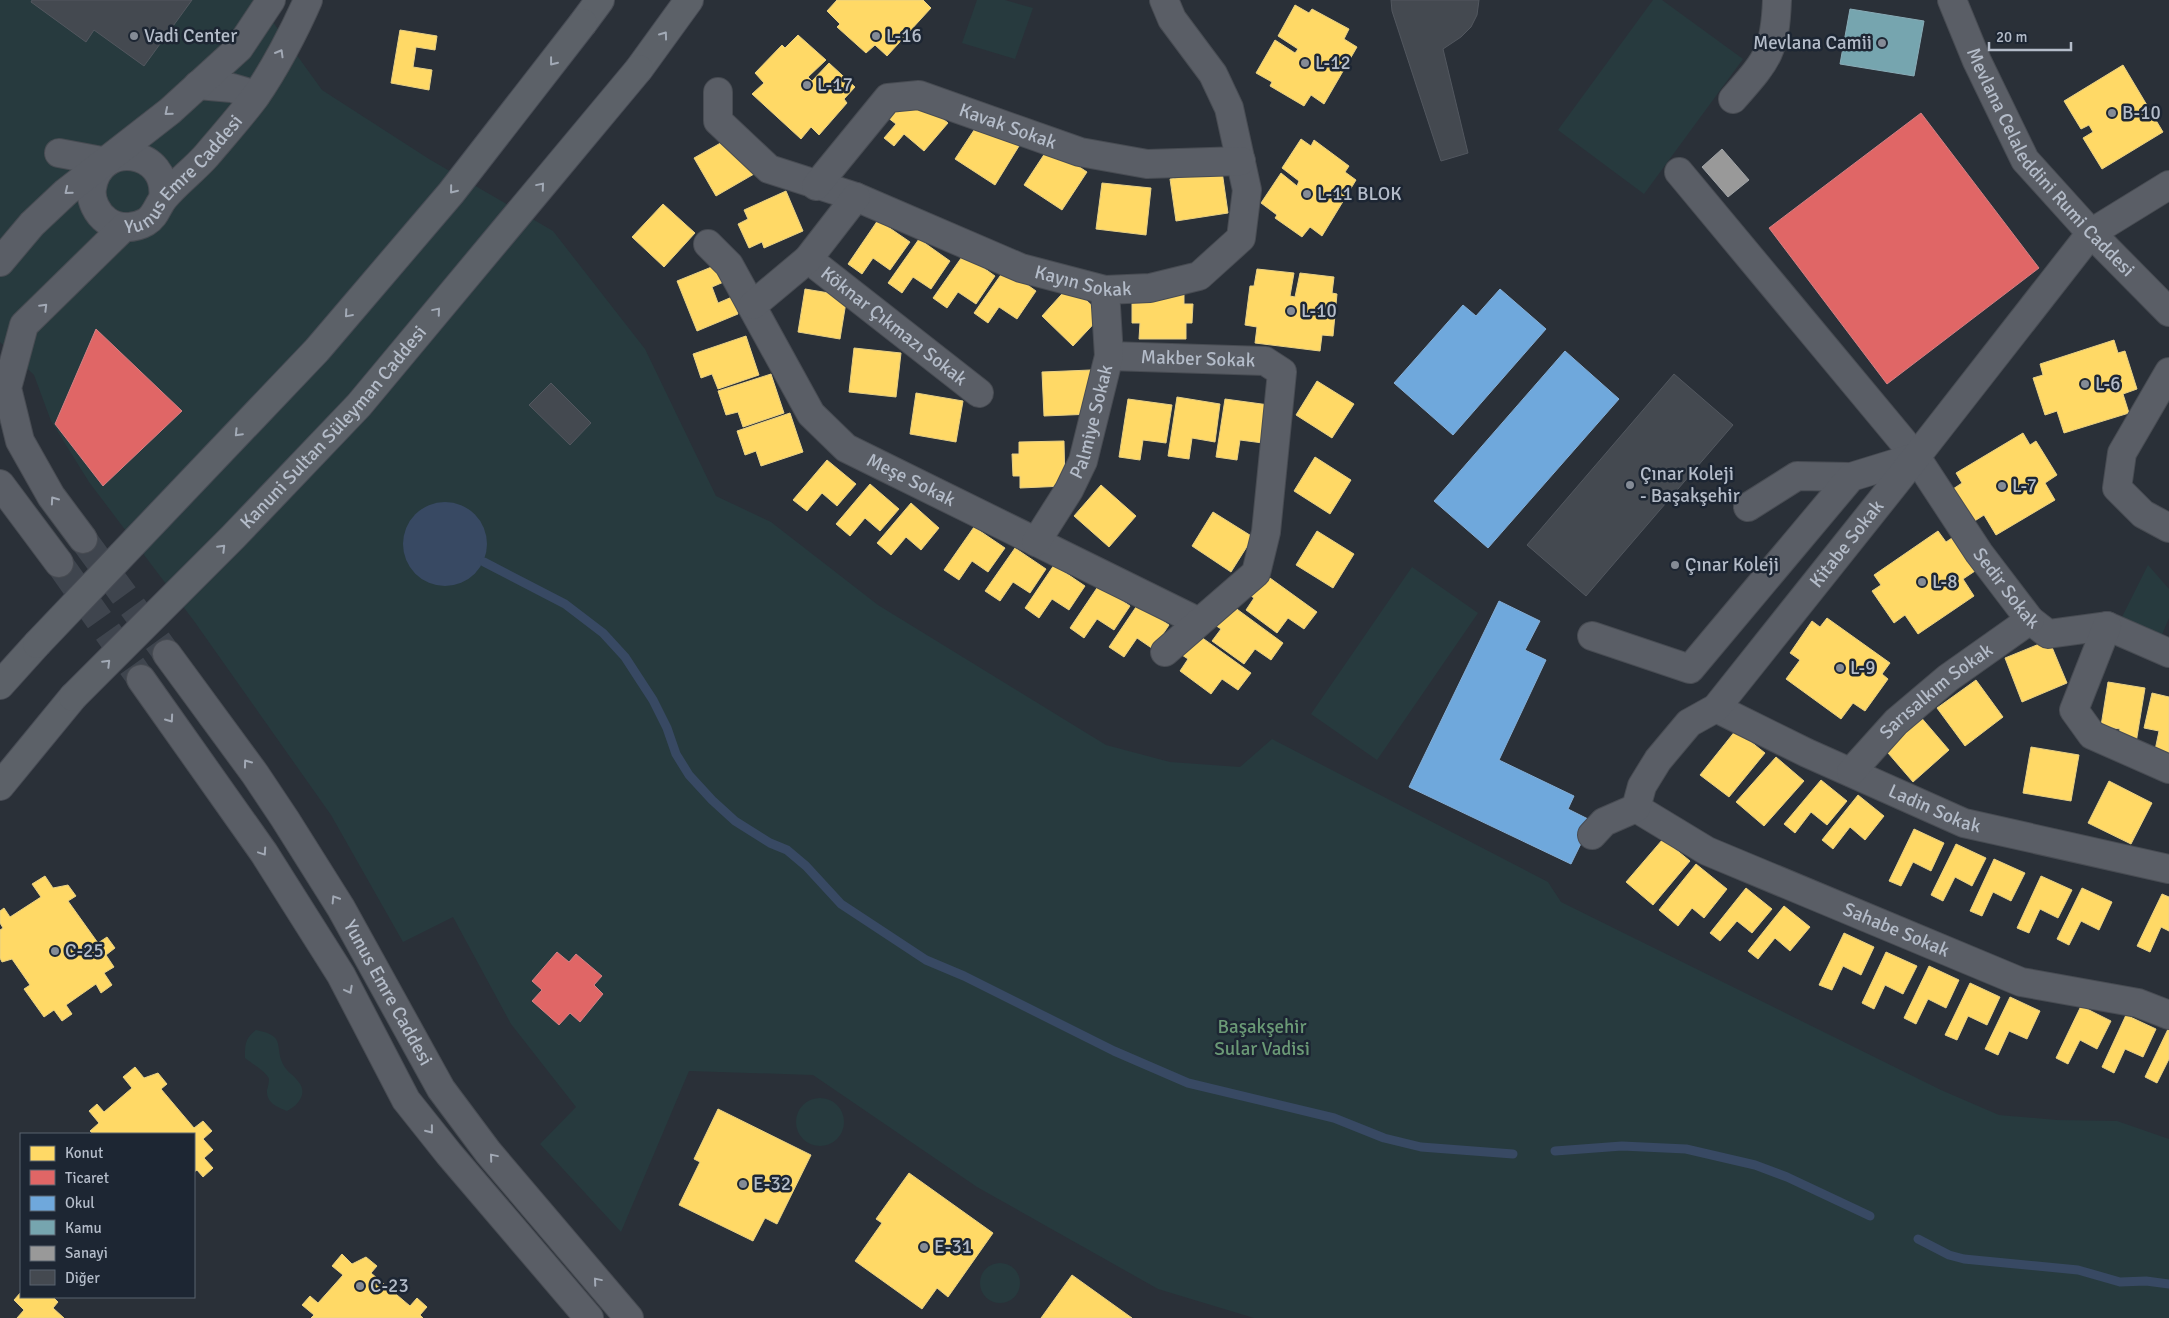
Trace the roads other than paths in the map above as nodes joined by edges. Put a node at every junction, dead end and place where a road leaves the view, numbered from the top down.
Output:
1 (271, 0) edge
2 (308, 0) edge
3 (600, 0) edge
4 (689, 0) edge
5 (1164, 0) edge
6 (1777, 0) edge
7 (1952, 0) edge
8 (198, 85) junction
9 (718, 92) dead end
10 (256, 95) junction
11 (1733, 99) dead end
12 (59, 153) dead end
13 (1241, 161) junction
14 (106, 162) junction
15 (1679, 172) dead end
16 (2169, 185) edge
17 (816, 186) junction
18 (856, 197) junction
19 (163, 199) junction
20 (124, 227) junction
21 (2091, 233) junction
22 (708, 244) dead end
23 (808, 259) junction
24 (0, 262) edge
25 (1105, 290) junction
26 (753, 305) junction
27 (2169, 312) edge
28 (12, 330) edge
29 (1109, 356) junction
30 (2169, 372) edge
31 (979, 394) dead end
32 (1916, 457) junction
33 (1851, 477) junction
34 (0, 484) edge
35 (1748, 507) dead end
36 (2169, 528) edge
37 (83, 539) tunnel mouth
38 (1036, 542) junction
39 (59, 563) tunnel mouth
40 (2030, 620) junction
41 (1199, 622) junction
42 (2107, 626) junction
43 (1592, 636) dead end
44 (37, 644) junction
45 (1165, 652) dead end
46 (2169, 653) edge
47 (167, 654) tunnel mouth
48 (0, 673) edge
49 (141, 679) tunnel mouth
50 (0, 685) edge
51 (73, 697) junction
52 (1716, 708) junction
53 (0, 758) edge
54 (2169, 769) edge
55 (1851, 772) junction
56 (0, 786) edge
57 (1636, 808) junction
58 (1592, 835) dead end
59 (2169, 869) edge
60 (2169, 1015) edge
61 (589, 1318) edge
62 (629, 1318) edge

1 - 8 street
10 -> 2 street, Yunus Emre Caddesi
3 -> 44 main road, bridge
51 -> 4 main road, Kanuni Sultan Süleyman Caddesi, bridge
5 - 13 street, Kayın Sokak
6 - 11 street
7 - 21 street, Mevlana Celaleddini Rumi Caddesi
8 - 10 street
8 -> 14 street
9 - 17 street, Kayın Sokak
10 - 19 street, Yunus Emre Caddesi
12 - 14 street
13 - 17 street, Kavak Sokak
13 - 25 street, Kayın Sokak
14 - 19 street
14 - 20 street
14 -> 24 street
15 - 32 street, Sedir Sokak
16 - 21 street
17 - 18 street, Kayın Sokak
18 - 23 street
18 - 25 street, Kayın Sokak
19 - 20 street, Yunus Emre Caddesi
28 -> 20 street, Yunus Emre Caddesi
21 - 27 street, Mevlana Celaleddini Rumi Caddesi
21 - 32 street, Kitabe Sokak
22 - 26 street, Meşe Sokak
23 - 26 street
23 - 31 street, Köknar Çıkmazı Sokak
25 - 29 street, Palmiye Sokak
26 - 38 street, Meşe Sokak
37 -> 28 street, Yunus Emre Caddesi
29 - 38 street, Palmiye Sokak
29 - 41 street, Makber Sokak
30 - 36 street
32 - 33 street
32 - 40 street, Sedir Sokak
32 - 52 street, Kitabe Sokak
33 - 35 street
33 - 43 street
34 - 39 street
38 - 41 street, Meşe Sokak
40 - 42 street, Sedir Sokak
40 - 55 street, Sarısalkım Sokak
41 - 45 street
42 - 46 street
42 - 54 street
44 - 48 main road
44 - 50 main road
62 -> 47 street, Yunus Emre Caddesi
49 -> 61 street, Yunus Emre Caddesi
51 - 53 main road, Kanuni Sultan Süleyman Caddesi
51 - 56 main road
52 - 55 street, Ladin Sokak
52 - 57 street, Kitabe Sokak
55 - 59 street, Ladin Sokak
57 - 58 street
57 - 60 street, Sahabe Sokak

